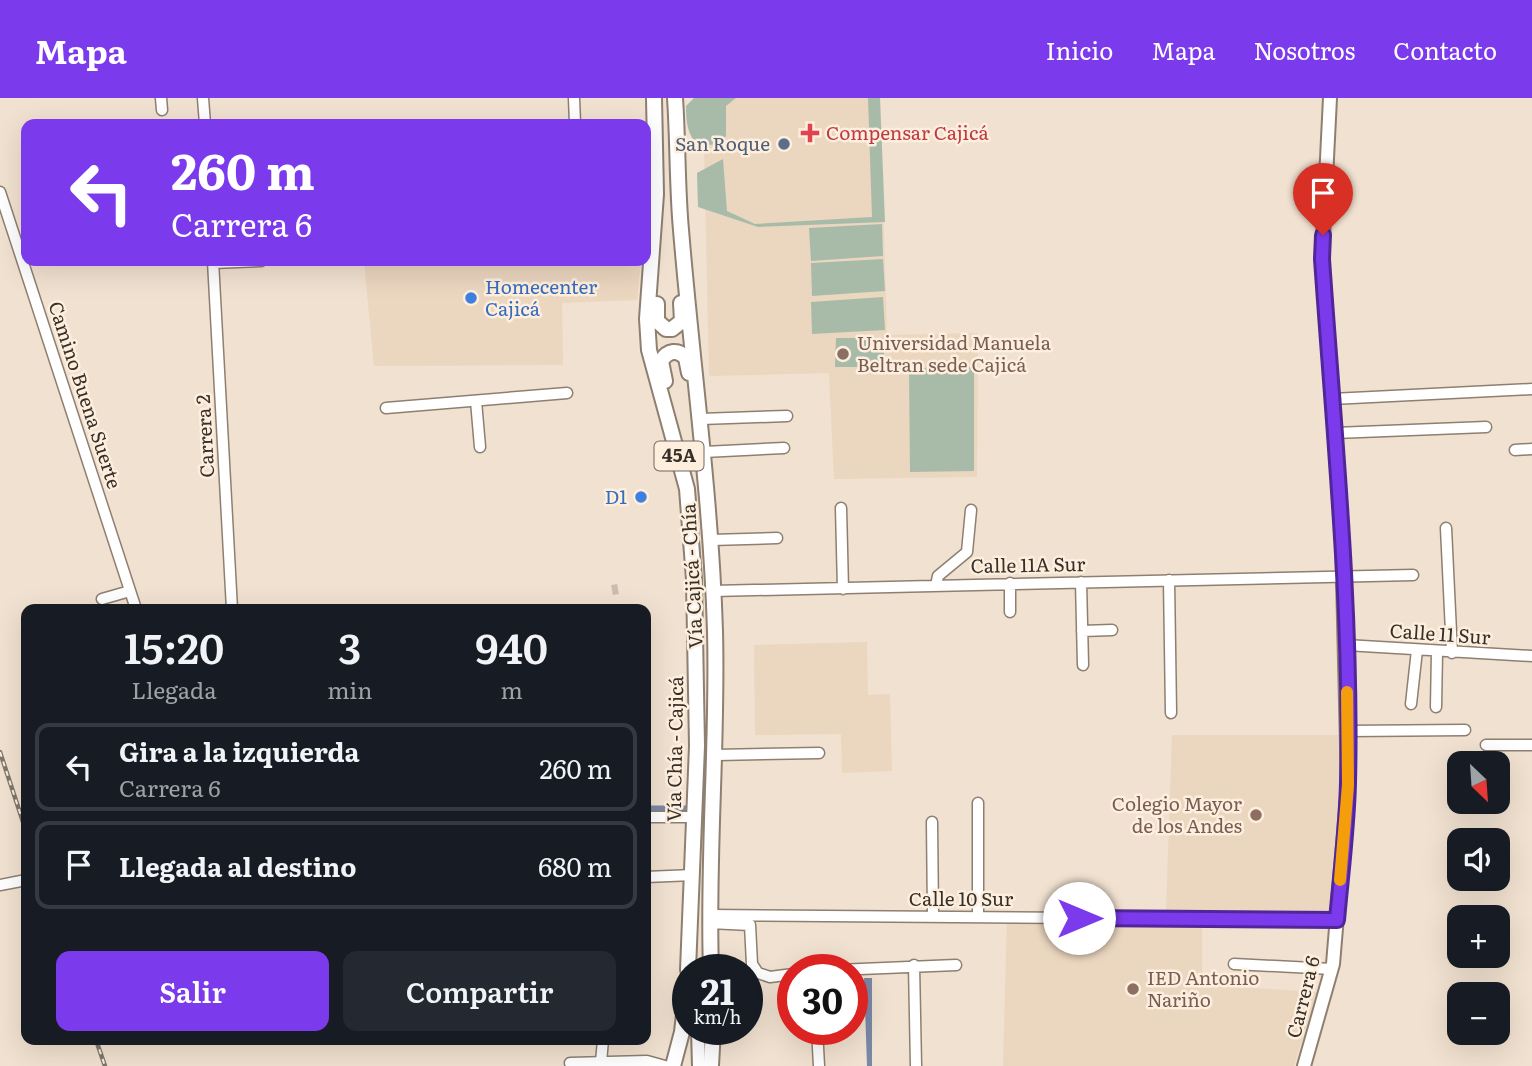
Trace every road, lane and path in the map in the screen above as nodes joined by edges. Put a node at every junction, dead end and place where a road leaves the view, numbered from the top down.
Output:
1 (161, 98) edge
2 (203, 98) edge
3 (574, 98) edge
4 (654, 98) edge
5 (675, 98) edge
6 (1330, 98) edge
7 (162, 110) dead end
8 (205, 119) edge
9 (575, 119) edge
10 (678, 176) junction
11 (0, 192) edge
12 (653, 252) junction
13 (21, 256) edge
14 (24, 266) edge
15 (213, 266) edge
16 (1532, 389) edge
17 (567, 393) dead end
18 (1332, 399) junction
19 (476, 401) junction
20 (386, 408) dead end
21 (701, 414) junction
22 (787, 416) dead end
23 (1486, 427) dead end
24 (1335, 433) junction
25 (673, 439) junction
26 (480, 447) dead end
27 (784, 448) dead end
28 (1532, 449) edge
29 (1515, 450) dead end
30 (704, 453) junction
31 (841, 508) dead end
32 (971, 510) dead end
33 (1446, 528) dead end
34 (777, 538) dead end
35 (711, 540) junction
36 (1413, 575) dead end
37 (1343, 577) junction
38 (1169, 580) junction
39 (1081, 582) junction
40 (1010, 583) junction
41 (936, 585) junction
42 (843, 589) junction
43 (130, 591) junction
44 (713, 591) junction
45 (102, 599) dead end
46 (134, 604) edge
47 (232, 604) edge
48 (1010, 612) dead end
49 (1112, 630) dead end
50 (1082, 631) junction
51 (1346, 645) junction
52 (1417, 650) junction
53 (1437, 652) junction
54 (1452, 653) junction
55 (1532, 656) edge
56 (1083, 665) dead end
57 (1411, 704) dead end
58 (1436, 707) dead end
59 (1171, 713) dead end
60 (1465, 730) dead end
61 (1348, 731) junction
62 (1486, 745) dead end
63 (1532, 745) edge
64 (819, 753) dead end
65 (716, 755) junction
66 (978, 803) dead end
67 (651, 817) edge
68 (694, 817) junction
69 (932, 822) dead end
70 (693, 875) junction
71 (651, 877) edge
72 (21, 881) edge
73 (0, 885) edge
74 (933, 916) junction
75 (978, 917) junction
76 (710, 919) junction
77 (1337, 920) junction
78 (691, 944) junction
79 (690, 954) edge
80 (693, 954) edge
81 (711, 954) edge
82 (1234, 964) dead end
83 (914, 965) junction
84 (956, 965) dead end
85 (868, 968) edge
86 (1332, 969) junction
87 (777, 976) edge
88 (603, 1045) edge
89 (679, 1045) edge
90 (699, 1045) edge
91 (712, 1045) edge
92 (715, 1045) edge
93 (817, 1045) edge
94 (601, 1062) junction
95 (570, 1063) dead end
96 (665, 1066) edge
97 (673, 1066) edge
98 (699, 1066) edge
99 (711, 1066) edge
100 (718, 1066) edge
101 (818, 1066) edge
102 (916, 1066) edge
103 (1304, 1066) edge

1 - 7 street
2 - 8 street
3 - 9 street
4 - 12 highway, Vía Chía - Cajicá / 45A
5 - 10 highway, Vía Cajicá - Chía / 45A
6 - 18 main road, Carrera 6
10 - 12 highway
10 - 21 highway, Vía Cajicá - Chía / 45A
11 - 13 street, Camino Buena Suerte
12 - 25 highway, Vía Chía - Cajicá / 45A
14 - 43 street, Camino Buena Suerte
15 - 47 street, Carrera 2
16 - 18 street
17 - 19 street
18 - 24 main road, Carrera 6
19 - 20 street
19 - 26 street
21 - 22 street
21 - 25 highway
21 - 30 highway, Vía Cajicá - Chía / 45A
23 - 24 street
24 - 37 main road, Carrera 6
25 - 68 highway, Vía Chía - Cajicá / 45A
27 - 30 street
28 - 29 street
30 - 35 highway, Vía Cajicá - Chía / 45A
31 - 42 street
32 - 41 street
33 - 54 street
34 - 35 street
35 - 44 highway, Vía Cajicá - Chía / 45A
36 - 37 street, Calle 11A Sur
37 - 38 street, Calle 11A Sur
37 - 51 main road, Carrera 6
38 - 39 street, Calle 11A Sur
38 - 59 street
39 - 40 street, Calle 11A Sur
39 - 50 street
40 - 41 street, Calle 11A Sur
40 - 48 street
41 - 42 street, Calle 11A Sur
42 - 44 street, Calle 11A Sur
43 - 45 street
43 - 46 street, Camino Buena Suerte
44 - 65 highway, Vía Cajicá - Chía / 45A
49 - 50 street
50 - 56 street
51 - 52 street, Calle 11 Sur
51 - 61 main road, Carrera 6
52 - 53 street, Calle 11 Sur
52 - 57 street
53 - 54 street, Calle 11 Sur
53 - 58 street
54 - 55 street, Calle 11 Sur
60 - 61 street
61 - 77 main road, Carrera 6
62 - 63 street
64 - 65 street
65 - 76 highway, Vía Cajicá - Chía / 45A
66 - 75 street
67 - 68 street
68 - 70 highway, Vía Chía - Cajicá / 45A
69 - 74 street
70 - 71 street
70 - 78 highway, Vía Chía - Cajicá / 45A
72 - 73 street
74 - 75 street, Calle 10 Sur
74 - 76 street, Calle 10 Sur
75 - 77 street, Calle 10 Sur
76 - 81 highway, Vía Cajicá - Chía / 45A
76 - 87 street
77 - 86 main road, Carrera 6
78 - 79 highway, 45A
78 - 80 main road, 45A
82 - 86 street
83 - 84 street
83 - 85 street
83 - 102 street
86 - 103 main road, Carrera 6
88 - 94 street
89 - 97 highway
90 - 98 main road
91 - 99 highway
92 - 100 main road
93 - 101 street
94 - 95 street
94 - 96 street

